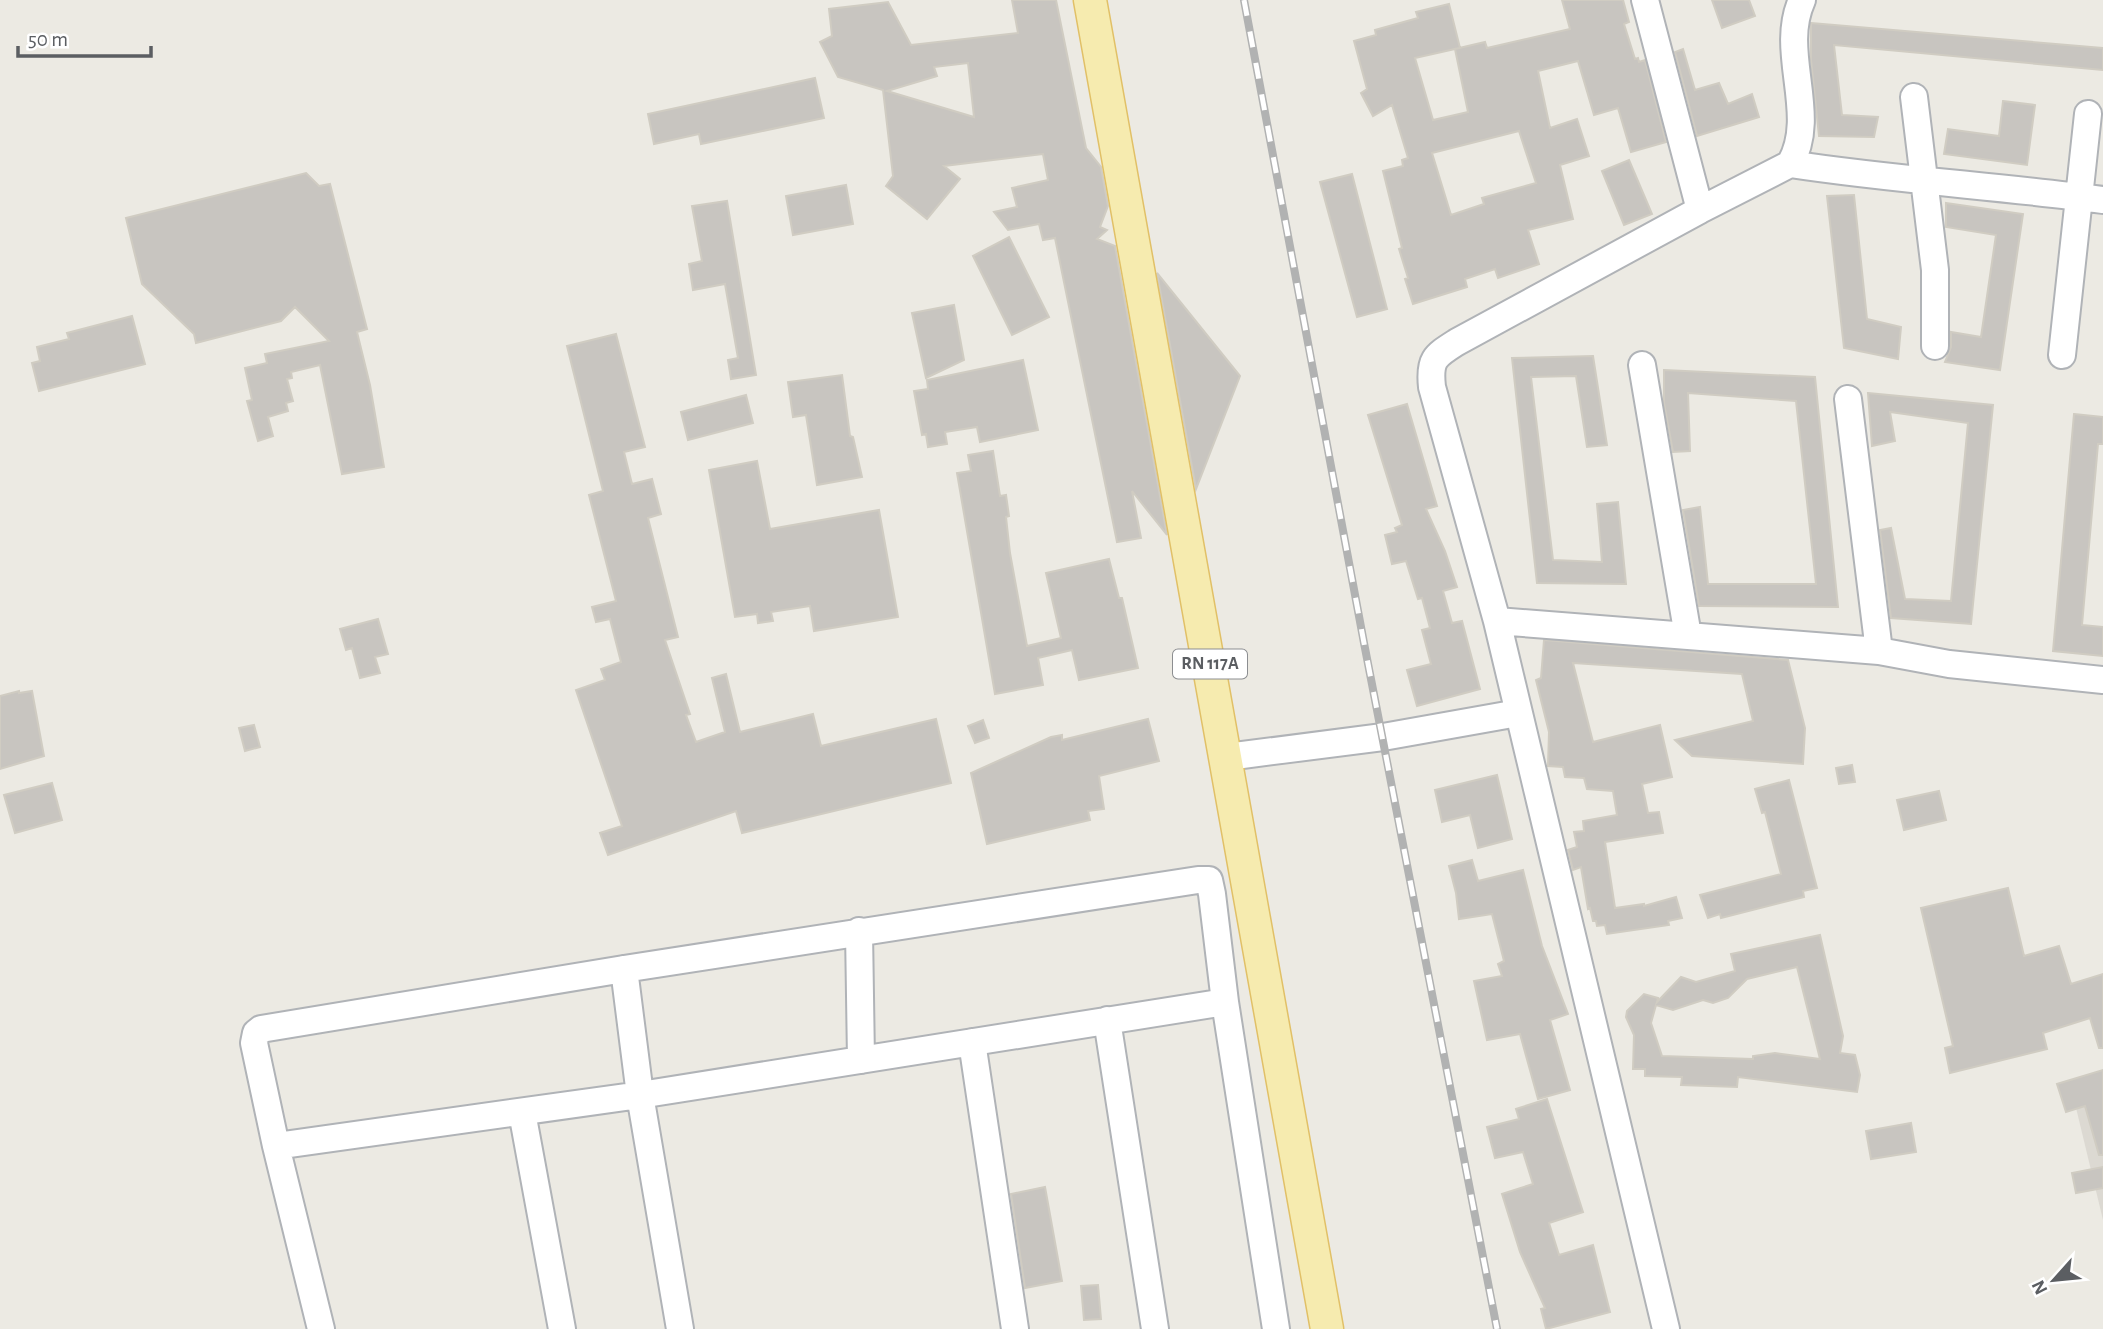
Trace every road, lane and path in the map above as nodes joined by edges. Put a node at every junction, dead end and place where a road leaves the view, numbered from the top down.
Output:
1 (1090, 0) edge
2 (1645, 0) edge
3 (1802, 0) edge
4 (1914, 97) dead end
5 (2088, 114) dead end
6 (1790, 164) junction
7 (1923, 181) junction
8 (2091, 199) edge
9 (1700, 210) junction
10 (1935, 346) dead end
11 (2062, 355) dead end
12 (1642, 365) dead end
13 (1848, 399) dead end
14 (1497, 621) junction
15 (1688, 636) junction
16 (1880, 651) junction
17 (2103, 680) edge
18 (1518, 713) junction
19 (1227, 757) junction
20 (1246, 873) junction
21 (1209, 880) junction
22 (859, 931) junction
23 (624, 969) junction
24 (1225, 1002) junction
25 (1107, 1020) junction
26 (972, 1042) junction
27 (861, 1060) junction
28 (640, 1095) junction
29 (522, 1112) junction
30 (276, 1146) junction
31 (321, 1329) edge
32 (562, 1329) edge
33 (680, 1329) edge
34 (1015, 1329) edge
35 (1155, 1329) edge
36 (1276, 1329) edge
37 (1327, 1329) edge
38 (1666, 1329) edge

1 - 19 main road, RN 117A
2 - 9 street
3 - 6 street
4 - 7 street
5 - 8 street
6 - 7 street
6 - 9 street
7 - 8 street
7 - 10 street
8 - 11 street
9 - 14 street
12 - 15 street
13 - 16 street
14 - 15 street
14 - 18 street
15 - 16 street
16 - 17 street
18 - 19 street
18 - 38 street
19 - 20 main road, RN 117A
20 - 21 street
20 - 37 main road, RN 117A
21 - 22 street
21 - 24 street
22 - 23 street
22 - 27 street
23 - 28 street
23 - 30 street
24 - 25 street
24 - 36 street
25 - 26 street
25 - 35 street
26 - 27 street
26 - 34 street
27 - 28 street
28 - 29 street
28 - 33 street
29 - 30 street
29 - 32 street
30 - 31 street

